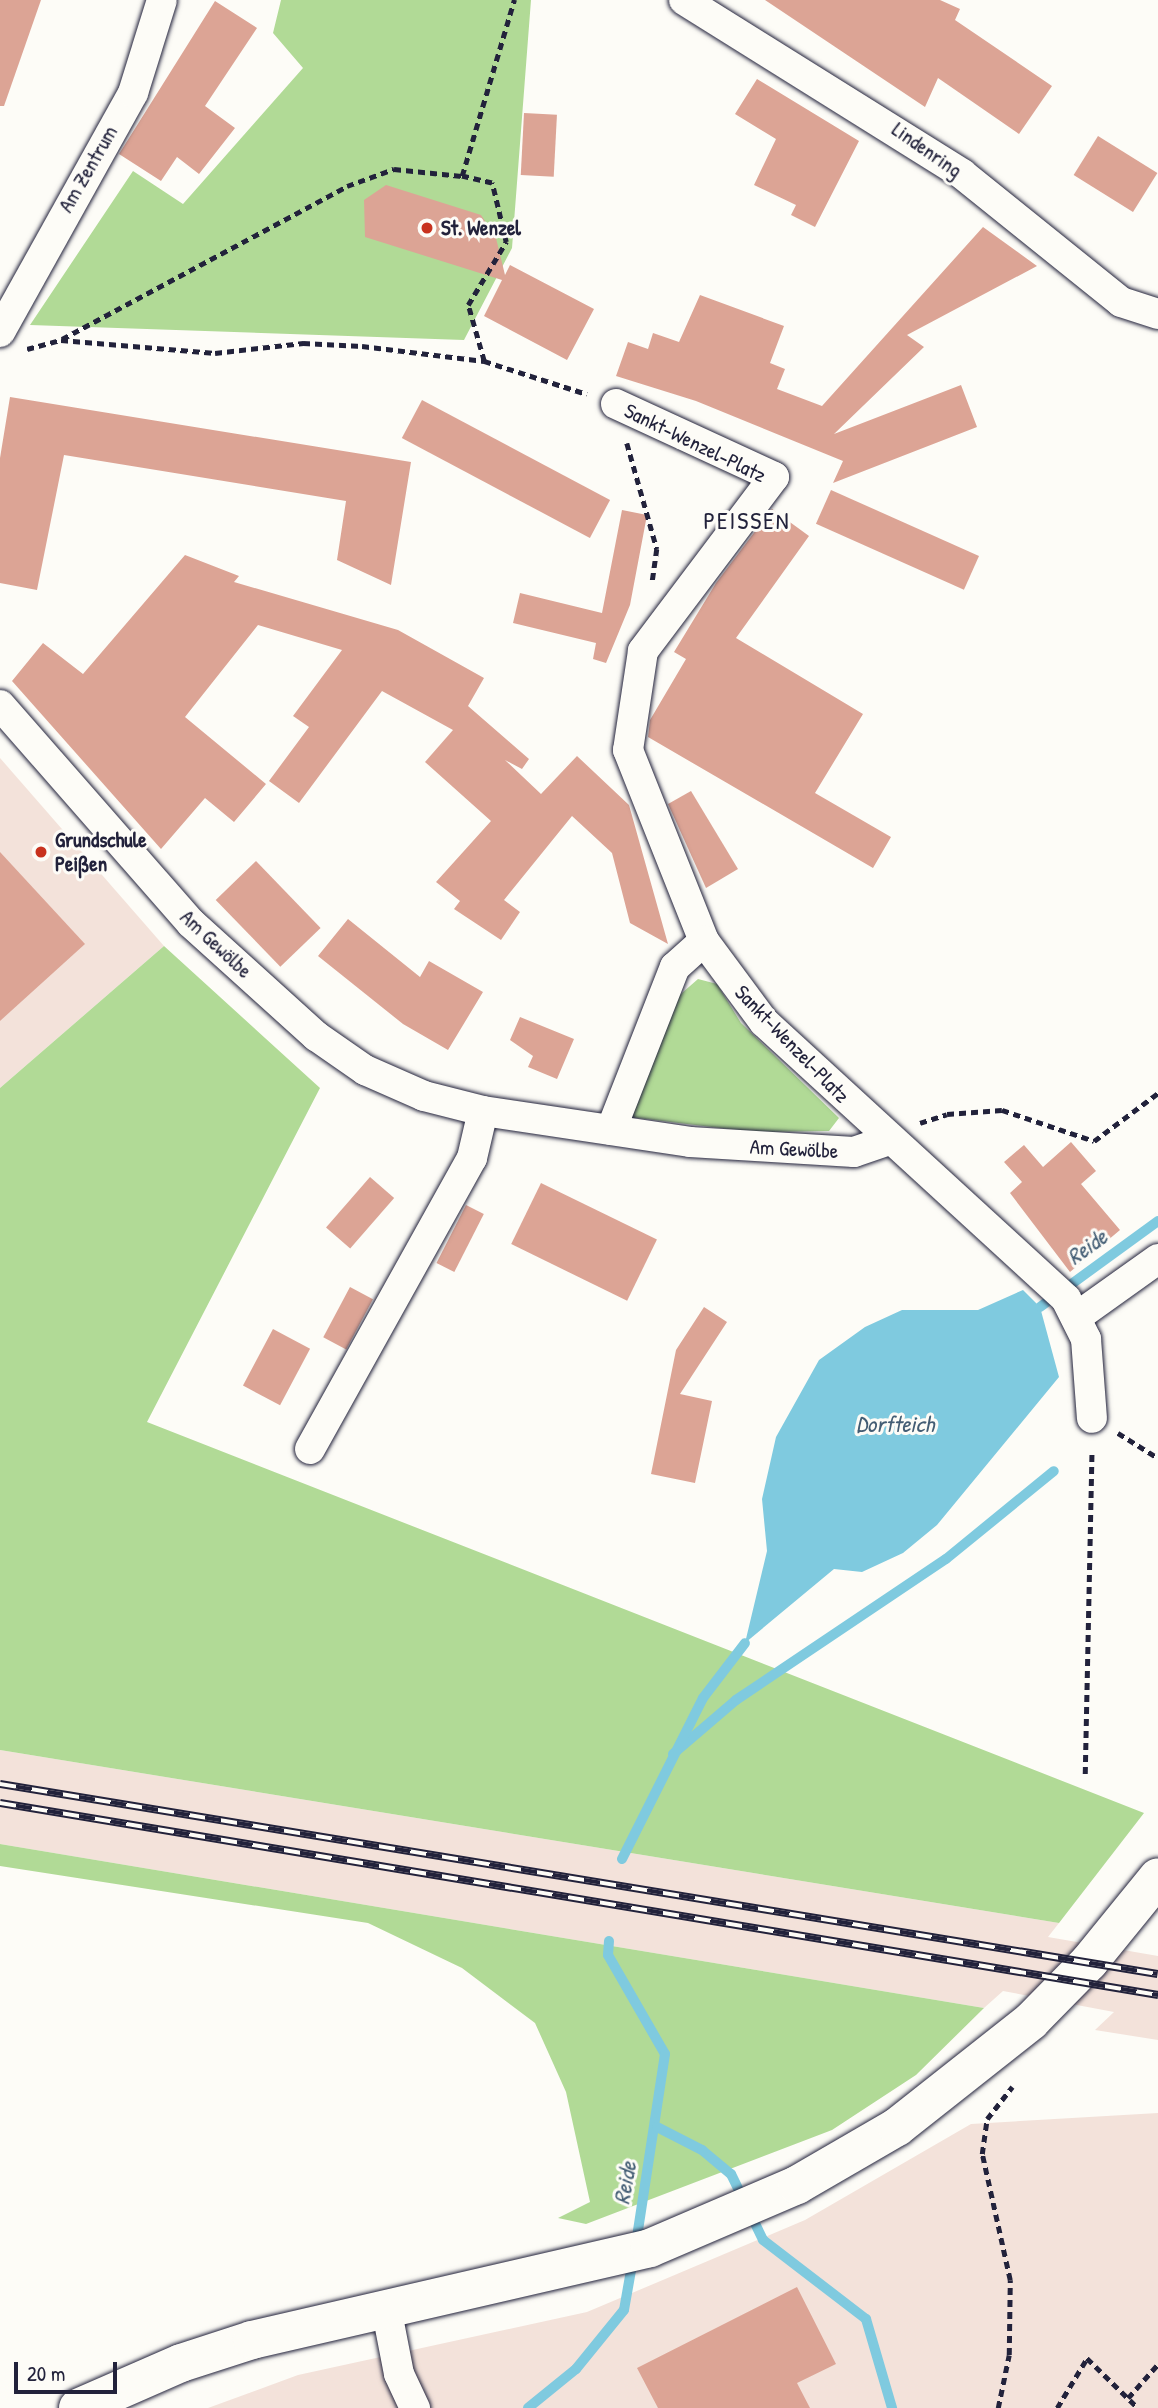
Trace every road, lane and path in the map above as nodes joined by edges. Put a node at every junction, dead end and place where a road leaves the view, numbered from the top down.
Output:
1 (162, 0) edge
2 (514, 0) edge
3 (684, 0) edge
4 (461, 176) junction
5 (1158, 314) edge
6 (61, 340) junction
7 (7, 342) edge
8 (484, 361) junction
9 (616, 404) junction
10 (652, 587) dead end
11 (0, 705) edge
12 (704, 941) junction
13 (1158, 1093) edge
14 (483, 1111) junction
15 (611, 1129) junction
16 (889, 1140) junction
17 (1158, 1259) edge
18 (1065, 1299) junction
19 (1093, 1418) junction
20 (310, 1449) dead end
21 (1158, 1458) edge
22 (1085, 1774) dead end
23 (1158, 1877) edge
24 (1021, 2079) dead end
25 (386, 2307) junction
26 (1158, 2364) edge
27 (1128, 2398) junction
28 (414, 2406) edge
29 (78, 2408) edge
30 (998, 2408) edge
31 (1057, 2408) edge
32 (1138, 2408) edge

1 - 7 street, Am Zentrum
2 - 4 path
3 - 5 street, Lindenring
4 - 6 path
4 - 8 path
6 - 7 path
6 - 8 path, Sankt-Wenzel-Platz
8 - 9 path, Sankt-Wenzel-Platz
9 - 10 path, Sankt-Wenzel-Platz
9 - 12 street, Sankt-Wenzel-Platz
11 - 14 street, Am Gewölbe
12 - 15 street
12 - 16 street, Sankt-Wenzel-Platz
13 - 16 path
14 - 15 street, Am Gewölbe
14 - 20 street
15 - 16 street, Am Gewölbe
16 - 18 street
17 - 18 street
18 - 19 street
19 - 21 path
19 - 22 path
23 - 25 main road
24 - 30 path
25 - 28 street
25 - 29 main road
26 - 27 path
27 - 31 path
27 - 32 path

